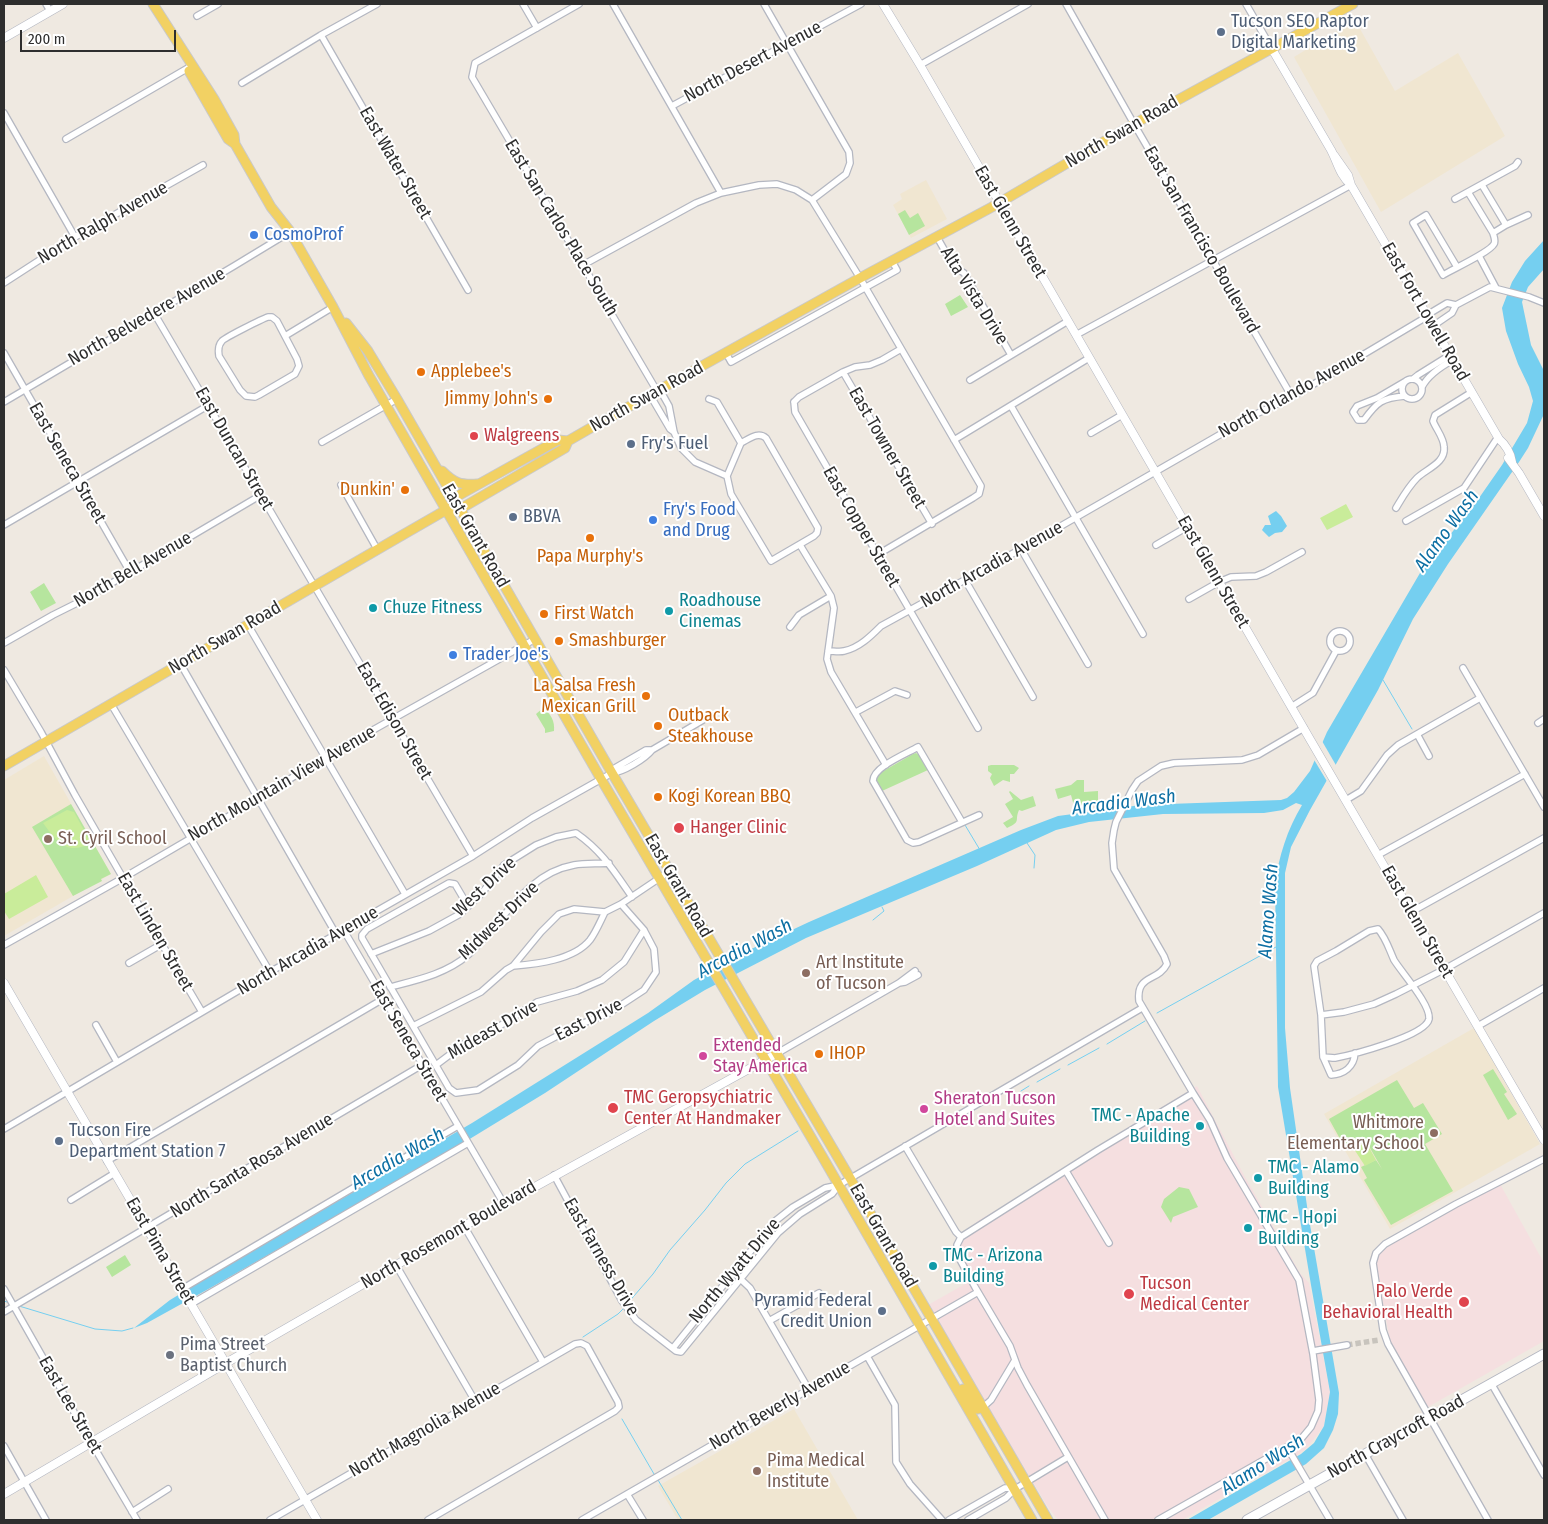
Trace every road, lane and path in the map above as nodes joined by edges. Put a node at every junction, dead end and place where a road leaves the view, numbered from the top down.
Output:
1 (46, 4) edge
2 (63, 4) edge
3 (146, 4) edge
4 (153, 4) edge
5 (218, 4) edge
6 (377, 4) edge
7 (523, 4) edge
8 (579, 4) edge
9 (613, 4) edge
10 (764, 4) edge
11 (861, 4) edge
12 (883, 4) edge
13 (1028, 4) edge
14 (1066, 4) edge
15 (1246, 4) edge
16 (1349, 5) edge
17 (50, 11) junction
18 (197, 16) dead end
19 (537, 28) junction
20 (321, 35) junction
21 (4, 38) edge
22 (787, 43) junction
23 (1272, 49) junction
24 (920, 65) junction
25 (188, 68) junction
26 (242, 83) dead end
27 (672, 106) junction
28 (4, 113) edge
29 (1134, 124) junction
30 (66, 140) dead end
31 (235, 144) junction
32 (1518, 162) dead end
33 (203, 165) dead end
34 (1482, 184) junction
35 (1351, 185) junction
36 (721, 192) junction
37 (1468, 192) junction
38 (1455, 199) dead end
39 (812, 200) junction
40 (999, 202) junction
41 (1528, 215) dead end
42 (1506, 225) junction
43 (290, 232) junction
44 (1493, 233) junction
45 (75, 237) junction
46 (937, 237) junction
47 (1479, 256) junction
48 (1212, 260) junction
49 (892, 261) junction
50 (583, 265) junction
51 (1457, 267) junction
52 (860, 278) junction
53 (4, 282) edge
54 (866, 288) junction
55 (1499, 288) junction
56 (468, 290) dead end
57 (1544, 304) edge
58 (1456, 305) junction
59 (333, 307) junction
60 (154, 313) junction
61 (1427, 316) junction
62 (1068, 321) junction
63 (1433, 326) junction
64 (1076, 335) junction
65 (285, 336) junction
66 (902, 349) junction
67 (4, 353) edge
68 (726, 353) junction
69 (1011, 355) junction
70 (1090, 358) junction
71 (1452, 358) junction
72 (843, 372) junction
73 (1413, 379) junction
74 (970, 380) dead end
75 (1406, 381) junction
76 (1422, 387) junction
77 (24, 389) junction
78 (656, 392) junction
79 (1472, 392) junction
80 (1405, 396) junction
81 (1292, 397) junction
82 (397, 398) junction
83 (709, 399) dead end
84 (4, 402) edge
85 (209, 404) junction
86 (386, 406) junction
87 (1011, 406) junction
88 (1122, 416) junction
89 (674, 432) junction
90 (1091, 433) dead end
91 (1498, 438) junction
92 (954, 440) junction
93 (568, 441) junction
94 (322, 442) dead end
95 (741, 443) junction
96 (432, 461) junction
97 (1154, 471) junction
98 (727, 476) junction
99 (78, 481) junction
100 (480, 484) junction
101 (340, 485) dead end
102 (261, 496) junction
103 (454, 498) junction
104 (1542, 506) edge
105 (1396, 508) dead end
106 (460, 509) junction
107 (446, 510) junction
108 (1416, 515) junction
109 (1544, 516) edge
110 (1076, 517) junction
111 (1406, 521) dead end
112 (1419, 522) dead end
113 (932, 524) junction
114 (4, 525) edge
115 (1187, 527) junction
116 (800, 545) junction
117 (1156, 545) dead end
118 (1021, 549) junction
119 (377, 550) junction
120 (1302, 552) dead end
121 (877, 555) junction
122 (130, 572) junction
123 (965, 580) junction
124 (1219, 582) junction
125 (314, 586) junction
126 (830, 596) junction
127 (1189, 599) dead end
128 (909, 611) junction
129 (248, 625) junction
130 (790, 626) dead end
131 (1143, 634) dead end
132 (535, 639) junction
133 (4, 643) edge
134 (524, 645) junction
135 (828, 650) junction
136 (1336, 651) dead end
137 (180, 663) junction
138 (1088, 664) dead end
139 (1463, 668) dead end
140 (4, 670) edge
141 (907, 695) dead end
142 (1032, 697) dead end
143 (1480, 698) junction
144 (111, 704) junction
145 (1291, 707) junction
146 (856, 712) junction
147 (393, 719) junction
148 (1544, 719) edge
149 (703, 720) dead end
150 (1538, 723) dead end
151 (978, 728) dead end
152 (1304, 728) junction
153 (1417, 734) junction
154 (45, 740) junction
155 (1430, 756) dead end
156 (325, 757) junction
157 (886, 765) junction
158 (4, 766) edge
159 (612, 773) junction
160 (1525, 774) junction
161 (601, 779) junction
162 (258, 799) junction
163 (1346, 800) junction
164 (1544, 807) edge
165 (979, 815) dead end
166 (962, 822) junction
167 (191, 838) junction
168 (1544, 838) edge
169 (1378, 855) junction
170 (473, 856) junction
171 (609, 863) junction
172 (670, 871) junction
173 (123, 878) junction
174 (659, 878) junction
175 (405, 894) junction
176 (632, 897) junction
177 (621, 904) junction
178 (468, 906) junction
179 (605, 912) junction
180 (1411, 912) junction
181 (1544, 913) edge
182 (343, 929) junction
183 (644, 930) junction
184 (336, 934) junction
185 (162, 944) junction
186 (4, 945) edge
187 (371, 954) junction
188 (129, 963) dead end
189 (513, 966) junction
190 (1445, 969) junction
191 (270, 972) junction
192 (917, 973) dead end
193 (4, 983) edge
194 (1413, 986) junction
195 (390, 987) junction
196 (1544, 988) edge
197 (383, 999) junction
198 (1142, 1008) junction
199 (202, 1012) junction
200 (1321, 1016) junction
201 (96, 1024) dead end
202 (413, 1026) junction
203 (1478, 1026) junction
204 (776, 1054) junction
205 (1355, 1054) junction
206 (1323, 1057) junction
207 (766, 1060) junction
208 (117, 1062) junction
209 (422, 1065) junction
210 (436, 1065) junction
211 (67, 1092) junction
212 (1193, 1092) junction
213 (458, 1127) junction
214 (4, 1130) edge
215 (1544, 1140) edge
216 (467, 1142) junction
217 (906, 1146) junction
218 (1544, 1159) edge
219 (107, 1161) junction
220 (1066, 1170) junction
221 (114, 1174) junction
222 (554, 1175) junction
223 (850, 1178) junction
224 (839, 1185) junction
225 (71, 1200) dead end
226 (504, 1204) junction
227 (464, 1226) junction
228 (146, 1228) junction
229 (961, 1237) junction
230 (1110, 1243) dead end
231 (396, 1264) junction
232 (733, 1272) junction
233 (740, 1278) junction
234 (4, 1289) edge
235 (183, 1290) junction
236 (978, 1292) junction
237 (818, 1293) dead end
238 (190, 1303) junction
239 (13, 1306) junction
240 (4, 1312) edge
241 (699, 1315) junction
242 (931, 1319) junction
243 (707, 1321) junction
244 (769, 1321) junction
245 (920, 1325) junction
246 (1386, 1339) junction
247 (1379, 1340) tunnel mouth
248 (1347, 1345) tunnel mouth
249 (675, 1350) junction
250 (1316, 1351) junction
251 (1544, 1354) edge
252 (867, 1356) junction
253 (1015, 1360) junction
254 (543, 1362) junction
255 (226, 1363) junction
256 (950, 1377) junction
257 (1491, 1383) junction
258 (809, 1390) junction
259 (475, 1401) junction
260 (982, 1408) junction
261 (1430, 1418) junction
262 (91, 1442) junction
263 (4, 1446) edge
264 (1287, 1447) junction
265 (1366, 1454) junction
266 (1068, 1457) junction
267 (1544, 1475) edge
268 (24, 1482) junction
269 (1025, 1482) junction
270 (1309, 1486) junction
271 (168, 1489) dead end
272 (1015, 1489) junction
273 (4, 1494) edge
274 (627, 1494) junction
275 (305, 1500) junction
276 (132, 1512) junction
277 (1253, 1519) edge
278 (46, 1520) edge
279 (137, 1520) edge
280 (270, 1520) edge
281 (316, 1520) edge
282 (428, 1520) edge
283 (582, 1520) edge
284 (643, 1520) edge
285 (942, 1520) edge
286 (949, 1520) edge
287 (968, 1520) edge
288 (1032, 1520) edge
289 (1048, 1520) edge
290 (1105, 1520) edge
291 (1158, 1520) edge
292 (1330, 1520) edge
293 (1403, 1520) edge
294 (1488, 1520) edge

1 - 17 street
2 - 17 street
3 - 25 main road, East Grant Road
4 - 31 main road, East Grant Road
5 - 18 street
6 - 20 street
7 - 19 street
8 - 19 street
9 - 27 street
10 - 22 street
11 - 22 street, North Desert Avenue
12 - 24 street, East Glenn Street
13 - 24 street
14 - 29 street, East San Francisco Boulevard
15 - 23 street, East Fort Lowell Road
16 - 23 main road, North Swan Road
17 - 21 street
19 - 50 street, East San Carlos Place South
20 - 26 street
20 - 56 street, East Water Street
22 - 27 street, North Desert Avenue
22 - 39 street
23 - 29 main road, North Swan Road
23 - 35 street, East Fort Lowell Road
24 - 40 street, East Glenn Street
25 - 30 street
25 - 31 main road, East Grant Road
27 - 36 street
28 - 45 street
29 - 40 main road, North Swan Road
29 - 48 street, East San Francisco Boulevard
31 - 43 main road, East Grant Road
32 - 34 street
33 - 45 street, North Ralph Avenue
34 - 37 street
34 - 42 street
35 - 48 street
35 - 61 street, East Fort Lowell Road
36 - 39 street
36 - 50 street
37 - 38 street
37 - 44 street
39 - 52 street
40 - 46 main road, North Swan Road
40 - 62 street, East Glenn Street
41 - 42 street
42 - 44 street
43 - 59 main road, East Grant Road
43 - 60 street, North Belvedere Avenue
44 - 47 street
45 - 53 street, North Ralph Avenue
46 - 49 main road, North Swan Road
46 - 69 street, Alta Vista Drive
47 - 51 street
47 - 55 street
48 - 64 street
48 - 81 street, East San Francisco Boulevard
49 - 52 main road, North Swan Road
49 - 54 street
50 - 78 street, East San Carlos Place South
51 - 51 street
52 - 54 street
52 - 68 main road, North Swan Road
54 - 66 street
54 - 68 street
55 - 57 street
55 - 58 street
58 - 61 street, North Orlando Avenue
58 - 63 street
59 - 65 street
59 - 82 main road, East Grant Road
59 - 86 main road, East Grant Road
60 - 77 street, North Belvedere Avenue
60 - 85 street, East Duncan Street
61 - 63 street, East Fort Lowell Road
61 - 81 street, North Orlando Avenue
62 - 64 street, East Glenn Street
62 - 69 street
63 - 71 street, East Fort Lowell Road
64 - 70 street, East Glenn Street
65 - 65 street
66 - 72 street
66 - 92 street
67 - 77 street, East Seneca Street
68 - 78 main road, North Swan Road
69 - 74 street
70 - 87 street
70 - 88 street, East Glenn Street
71 - 73 street
71 - 76 street
71 - 79 street, East Fort Lowell Road
72 - 113 street, East Towner Street
72 - 121 street, East Copper Street
73 - 75 street
73 - 76 street
75 - 80 street
75 - 80 street
76 - 80 street
77 - 84 street, North Belvedere Avenue
77 - 99 street, East Seneca Street
78 - 89 street
78 - 89 street
78 - 93 main road, North Swan Road
79 - 91 street, East Fort Lowell Road
79 - 105 street
81 - 97 street, North Orlando Avenue
82 - 86 street
82 - 96 main road, East Grant Road
83 - 95 street
85 - 99 street
85 - 102 street, East Duncan Street
86 - 94 street
86 - 107 main road, East Grant Road
87 - 92 street
87 - 110 street
88 - 90 street
88 - 97 street, East Glenn Street
89 - 98 street
91 - 104 street, East Fort Lowell Road
91 - 108 street
92 - 113 street
93 - 100 main road, North Swan Road
93 - 106 main road, North Swan Road
95 - 98 street
95 - 116 street
96 - 100 main road
96 - 103 main road, East Grant Road
97 - 110 street, North Arcadia Avenue
97 - 115 street, East Glenn Street
98 - 116 street
99 - 114 street
99 - 122 street, East Seneca Street
100 - 103 main road, North Swan Road
101 - 119 street
102 - 122 street, North Bell Avenue
102 - 125 street, East Duncan Street
103 - 106 main road, East Grant Road
103 - 107 main road, North Swan Road
104 - 109 street, East Fort Lowell Road
106 - 107 main road, North Swan Road
106 - 132 main road, East Grant Road
107 - 119 main road, North Swan Road
107 - 134 main road, East Grant Road
108 - 111 street
108 - 112 street
110 - 118 street, North Arcadia Avenue
110 - 131 street
113 - 121 street
115 - 117 street
115 - 124 street, East Glenn Street
116 - 126 street
118 - 123 street, North Arcadia Avenue
118 - 138 street
119 - 125 main road, North Swan Road
120 - 124 street
121 - 128 street, East Copper Street
122 - 133 street, North Bell Avenue
123 - 128 street, North Arcadia Avenue
123 - 142 street
124 - 127 street
124 - 145 street, East Glenn Street
125 - 129 main road, North Swan Road
125 - 147 street, East Edison Street
126 - 130 street
126 - 135 street
128 - 135 street, North Arcadia Avenue
128 - 151 street, East Copper Street
129 - 137 main road, North Swan Road
129 - 156 street
132 - 134 street, North Mountain View Avenue
132 - 159 main road, East Grant Road
134 - 147 street, North Mountain View Avenue
134 - 161 main road, East Grant Road
135 - 146 street
136 - 145 street
137 - 144 main road, North Swan Road
137 - 162 street
139 - 143 street
140 - 154 street, East Linden Street
141 - 146 street
143 - 153 street
143 - 160 street
144 - 154 main road, North Swan Road
144 - 167 street
145 - 152 street, East Glenn Street
146 - 157 street
147 - 156 street, North Mountain View Avenue
147 - 170 street, East Edison Street
148 - 150 street
149 - 159 street, North Arcadia Avenue
152 - 163 street, East Glenn Street
152 - 198 street
153 - 155 street
153 - 163 street
154 - 158 main road, North Swan Road
154 - 173 street, East Linden Street
156 - 162 street, North Mountain View Avenue
156 - 175 street
157 - 166 street
157 - 166 street
159 - 161 street, North Arcadia Avenue
159 - 172 main road, East Grant Road
160 - 164 street
160 - 169 street
161 - 170 street, North Arcadia Avenue
161 - 174 main road, East Grant Road
162 - 167 street, North Mountain View Avenue
162 - 184 street
163 - 169 street, East Glenn Street
165 - 166 street
167 - 173 street, North Mountain View Avenue
167 - 191 street
168 - 180 street
169 - 180 street, East Glenn Street
170 - 175 street, North Arcadia Avenue
171 - 176 street, West Drive
171 - 178 street, West Drive
171 - 195 street, Midwest Drive
172 - 174 street
172 - 204 main road, East Grant Road
173 - 185 street, East Linden Street
173 - 186 street, North Mountain View Avenue
174 - 176 street
174 - 207 main road, East Grant Road
175 - 182 street, North Arcadia Avenue
176 - 177 street
177 - 179 street
177 - 183 street, East Drive
178 - 187 street, West Drive
178 - 187 street
179 - 189 street
179 - 189 street
180 - 190 street, East Glenn Street
181 - 190 street
182 - 184 street, North Arcadia Avenue
182 - 197 street, East Seneca Street
183 - 210 street, Mideast Drive
183 - 210 street, East Drive
184 - 191 street, North Arcadia Avenue
185 - 188 street
185 - 199 street, East Linden Street
187 - 195 street
189 - 202 street
190 - 194 street
190 - 203 street, East Glenn Street
191 - 199 street, North Arcadia Avenue
192 - 204 street, North Rosemont Boulevard
193 - 211 street, East Pima Street
194 - 200 street
194 - 200 street
194 - 205 street
195 - 202 street
196 - 203 street
197 - 209 street, East Seneca Street
197 - 219 street
198 - 212 street
198 - 217 street, North Wyatt Drive
199 - 208 street, North Arcadia Avenue
200 - 206 street
201 - 208 street
202 - 210 street
203 - 215 street, East Glenn Street
204 - 207 street, North Rosemont Boulevard
204 - 223 main road, East Grant Road
205 - 206 street
205 - 206 street
207 - 222 street, North Rosemont Boulevard
207 - 224 main road, East Grant Road
208 - 211 street, North Arcadia Avenue
209 - 213 street, East Seneca Street
209 - 228 street, North Santa Rosa Avenue
211 - 214 street, North Arcadia Avenue
211 - 219 street, East Pima Street
212 - 220 street
212 - 250 street
213 - 216 street, East Seneca Street
213 - 235 street
216 - 226 street, East Seneca Street
216 - 238 street
217 - 223 street, North Wyatt Drive
217 - 229 street
218 - 246 street
219 - 221 street, East Pima Street
220 - 229 street
220 - 230 street
221 - 225 street
221 - 228 street, East Pima Street
222 - 226 street, North Rosemont Boulevard
222 - 249 street, East Farness Drive
223 - 224 street, North Wyatt Drive
223 - 242 main road, East Grant Road
224 - 232 street, North Wyatt Drive
224 - 233 street
224 - 245 main road, East Grant Road
226 - 227 street, North Rosemont Boulevard
227 - 231 street, North Rosemont Boulevard
227 - 254 street
228 - 235 street, East Pima Street
228 - 239 street, North Santa Rosa Avenue
229 - 236 street
231 - 255 street, North Rosemont Boulevard
231 - 259 street
232 - 233 street
232 - 241 street, North Wyatt Drive
233 - 243 street
233 - 244 street
234 - 239 street, East Lee Street
235 - 238 street, East Pima Street
236 - 242 street, North Beverly Avenue
236 - 253 street
237 - 244 street
238 - 255 street, East Pima Street
239 - 240 street, North Santa Rosa Avenue
239 - 262 street, East Lee Street
241 - 243 street
241 - 249 street, North Wyatt Drive
242 - 245 street, North Beverly Avenue
242 - 260 main road, East Grant Road
243 - 249 street
244 - 258 street
245 - 252 street, North Beverly Avenue
245 - 256 main road, East Grant Road
246 - 247 street
246 - 261 street
248 - 250 street
250 - 264 street
251 - 257 main road, North Craycroft Road
252 - 258 street, North Beverly Avenue
252 - 285 street
253 - 260 street
253 - 266 street
254 - 259 street, North Magnolia Avenue
254 - 282 street, North Magnolia Avenue
255 - 262 street, North Rosemont Boulevard
255 - 275 street, East Pima Street
256 - 260 main road
256 - 272 main road, East Grant Road
257 - 261 main road, North Craycroft Road
257 - 267 street
258 - 274 street, North Beverly Avenue
259 - 275 street, North Magnolia Avenue
260 - 269 main road, East Grant Road
261 - 265 main road, North Craycroft Road
261 - 294 street
262 - 268 street, North Rosemont Boulevard
262 - 276 street, East Lee Street
263 - 268 street
264 - 270 street
264 - 291 street
265 - 270 main road, North Craycroft Road
265 - 293 street
266 - 269 street
266 - 290 street
268 - 273 street, North Rosemont Boulevard
268 - 278 street
269 - 272 street
269 - 289 main road, East Grant Road
270 - 277 main road, North Craycroft Road
270 - 292 street
271 - 276 street
272 - 286 street
272 - 287 street
272 - 288 main road, East Grant Road
274 - 283 street, North Beverly Avenue
274 - 284 street
275 - 280 street, North Magnolia Avenue
275 - 281 street, East Pima Street
276 - 279 street, East Lee Street

